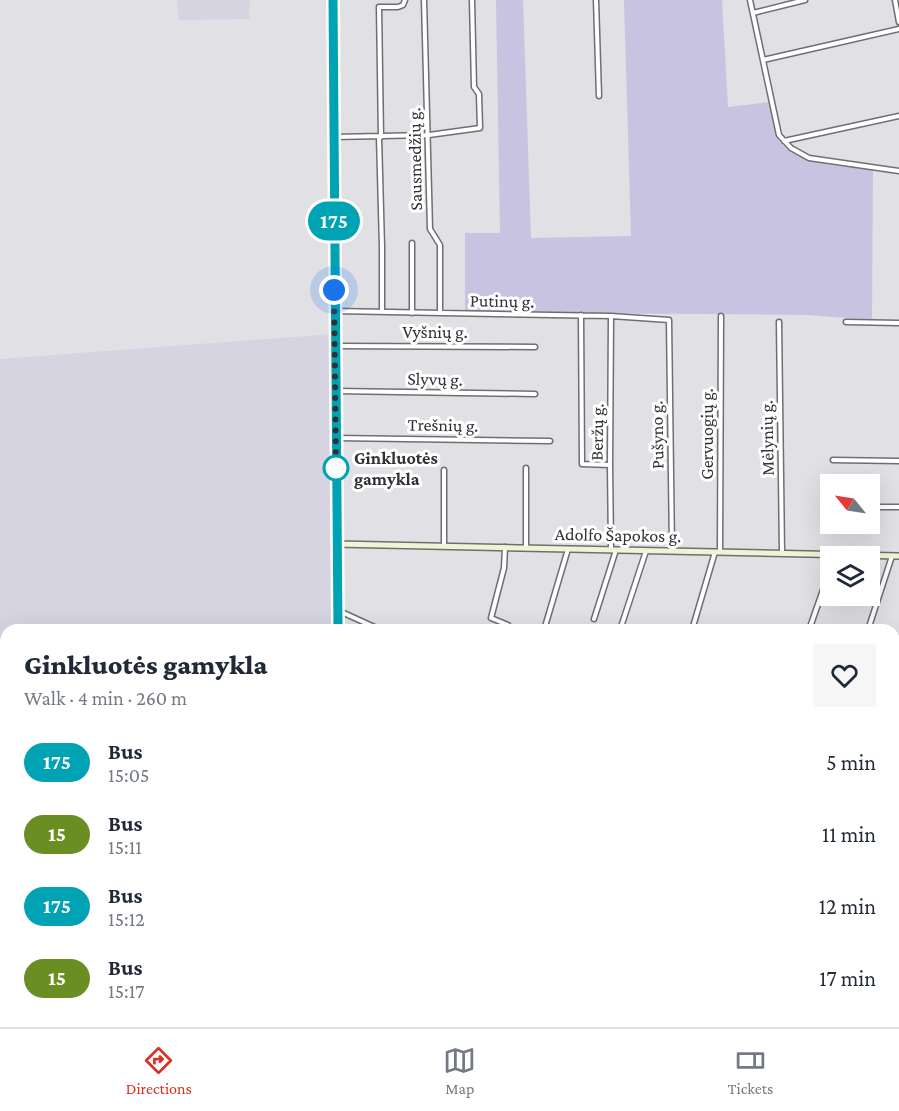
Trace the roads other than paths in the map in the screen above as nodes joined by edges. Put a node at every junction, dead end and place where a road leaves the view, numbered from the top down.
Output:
1 (333, 0) edge
2 (405, 0) edge
3 (424, 0) edge
4 (472, 0) edge
5 (596, 0) edge
6 (750, 0) edge
7 (805, 0) edge
8 (895, 0) edge
9 (753, 13) junction
10 (899, 22) edge
11 (899, 29) edge
12 (763, 60) junction
13 (599, 96) dead end
14 (899, 116) edge
15 (429, 135) junction
16 (334, 137) junction
17 (380, 137) junction
18 (784, 141) junction
19 (899, 171) edge
20 (412, 243) dead end
21 (334, 310) junction
22 (382, 312) junction
23 (412, 313) junction
24 (440, 313) junction
25 (581, 315) junction
26 (611, 316) junction
27 (721, 316) dead end
28 (669, 320) joint
29 (779, 322) dead end
30 (846, 322) dead end
31 (899, 324) edge
32 (335, 345) junction
33 (535, 347) dead end
34 (335, 391) junction
35 (535, 394) dead end
36 (336, 438) junction
37 (550, 441) dead end
38 (833, 460) dead end
39 (899, 461) edge
40 (610, 465) junction
41 (526, 468) dead end
42 (444, 470) dead end
43 (880, 507) edge
44 (899, 507) edge
45 (337, 544) junction
46 (444, 546) junction
47 (505, 547) junction
48 (526, 548) junction
49 (568, 549) junction
50 (614, 549) junction
51 (646, 550) junction
52 (672, 550) junction
53 (718, 551) junction
54 (782, 553) junction
55 (820, 554) edge
56 (880, 555) edge
57 (896, 555) edge
58 (820, 598) edge
59 (337, 610) junction
60 (594, 619) dead end
61 (338, 624) edge
62 (368, 624) edge
63 (506, 624) edge
64 (546, 624) edge
65 (622, 624) edge
66 (694, 624) edge
67 (811, 624) edge
68 (870, 624) edge

1 - 16 street
2 - 17 street
3 - 15 street, Sausmedžių g.
4 - 15 street
5 - 13 street
6 - 9 street
7 - 9 street
8 - 10 street
9 - 12 street
11 - 12 street
12 - 18 street
14 - 18 street
15 - 17 street
15 - 24 street, Sausmedžių g.
16 - 17 street
16 - 21 street
17 - 22 street
18 - 19 street
20 - 23 street
21 - 22 street, Putinų g.
21 - 32 street
22 - 23 street, Putinų g.
23 - 24 street, Putinų g.
24 - 25 street, Putinų g.
25 - 26 street, Putinų g.
25 - 40 street
26 - 28 street, Putinų g.
26 - 40 street, Beržų g.
27 - 53 street, Gervuogių g.
28 - 52 street, Pušyno g.
29 - 54 street, Mėlynių g.
30 - 31 street
32 - 33 street, Vyšnių g.
32 - 34 street
34 - 35 street, Slyvų g.
34 - 36 street
36 - 37 street, Trešnių g.
36 - 45 street
38 - 39 street
40 - 50 street, Beržų g.
41 - 48 street
42 - 46 street
43 - 44 street
45 - 46 street, Adolfo Šapokos g.
45 - 59 street
46 - 47 street, Adolfo Šapokos g.
47 - 48 street, Adolfo Šapokos g.
47 - 63 street
48 - 49 street, Adolfo Šapokos g.
49 - 50 street, Adolfo Šapokos g.
49 - 64 street
50 - 51 street, Adolfo Šapokos g.
50 - 60 street, Beržų g.
51 - 52 street, Adolfo Šapokos g.
51 - 65 street
52 - 53 street, Adolfo Šapokos g.
53 - 54 street, Adolfo Šapokos g.
53 - 66 street, Gervuogių g.
54 - 55 street, Adolfo Šapokos g.
56 - 57 street, Adolfo Šapokos g.
57 - 68 street
58 - 67 street
59 - 61 street
59 - 62 street

